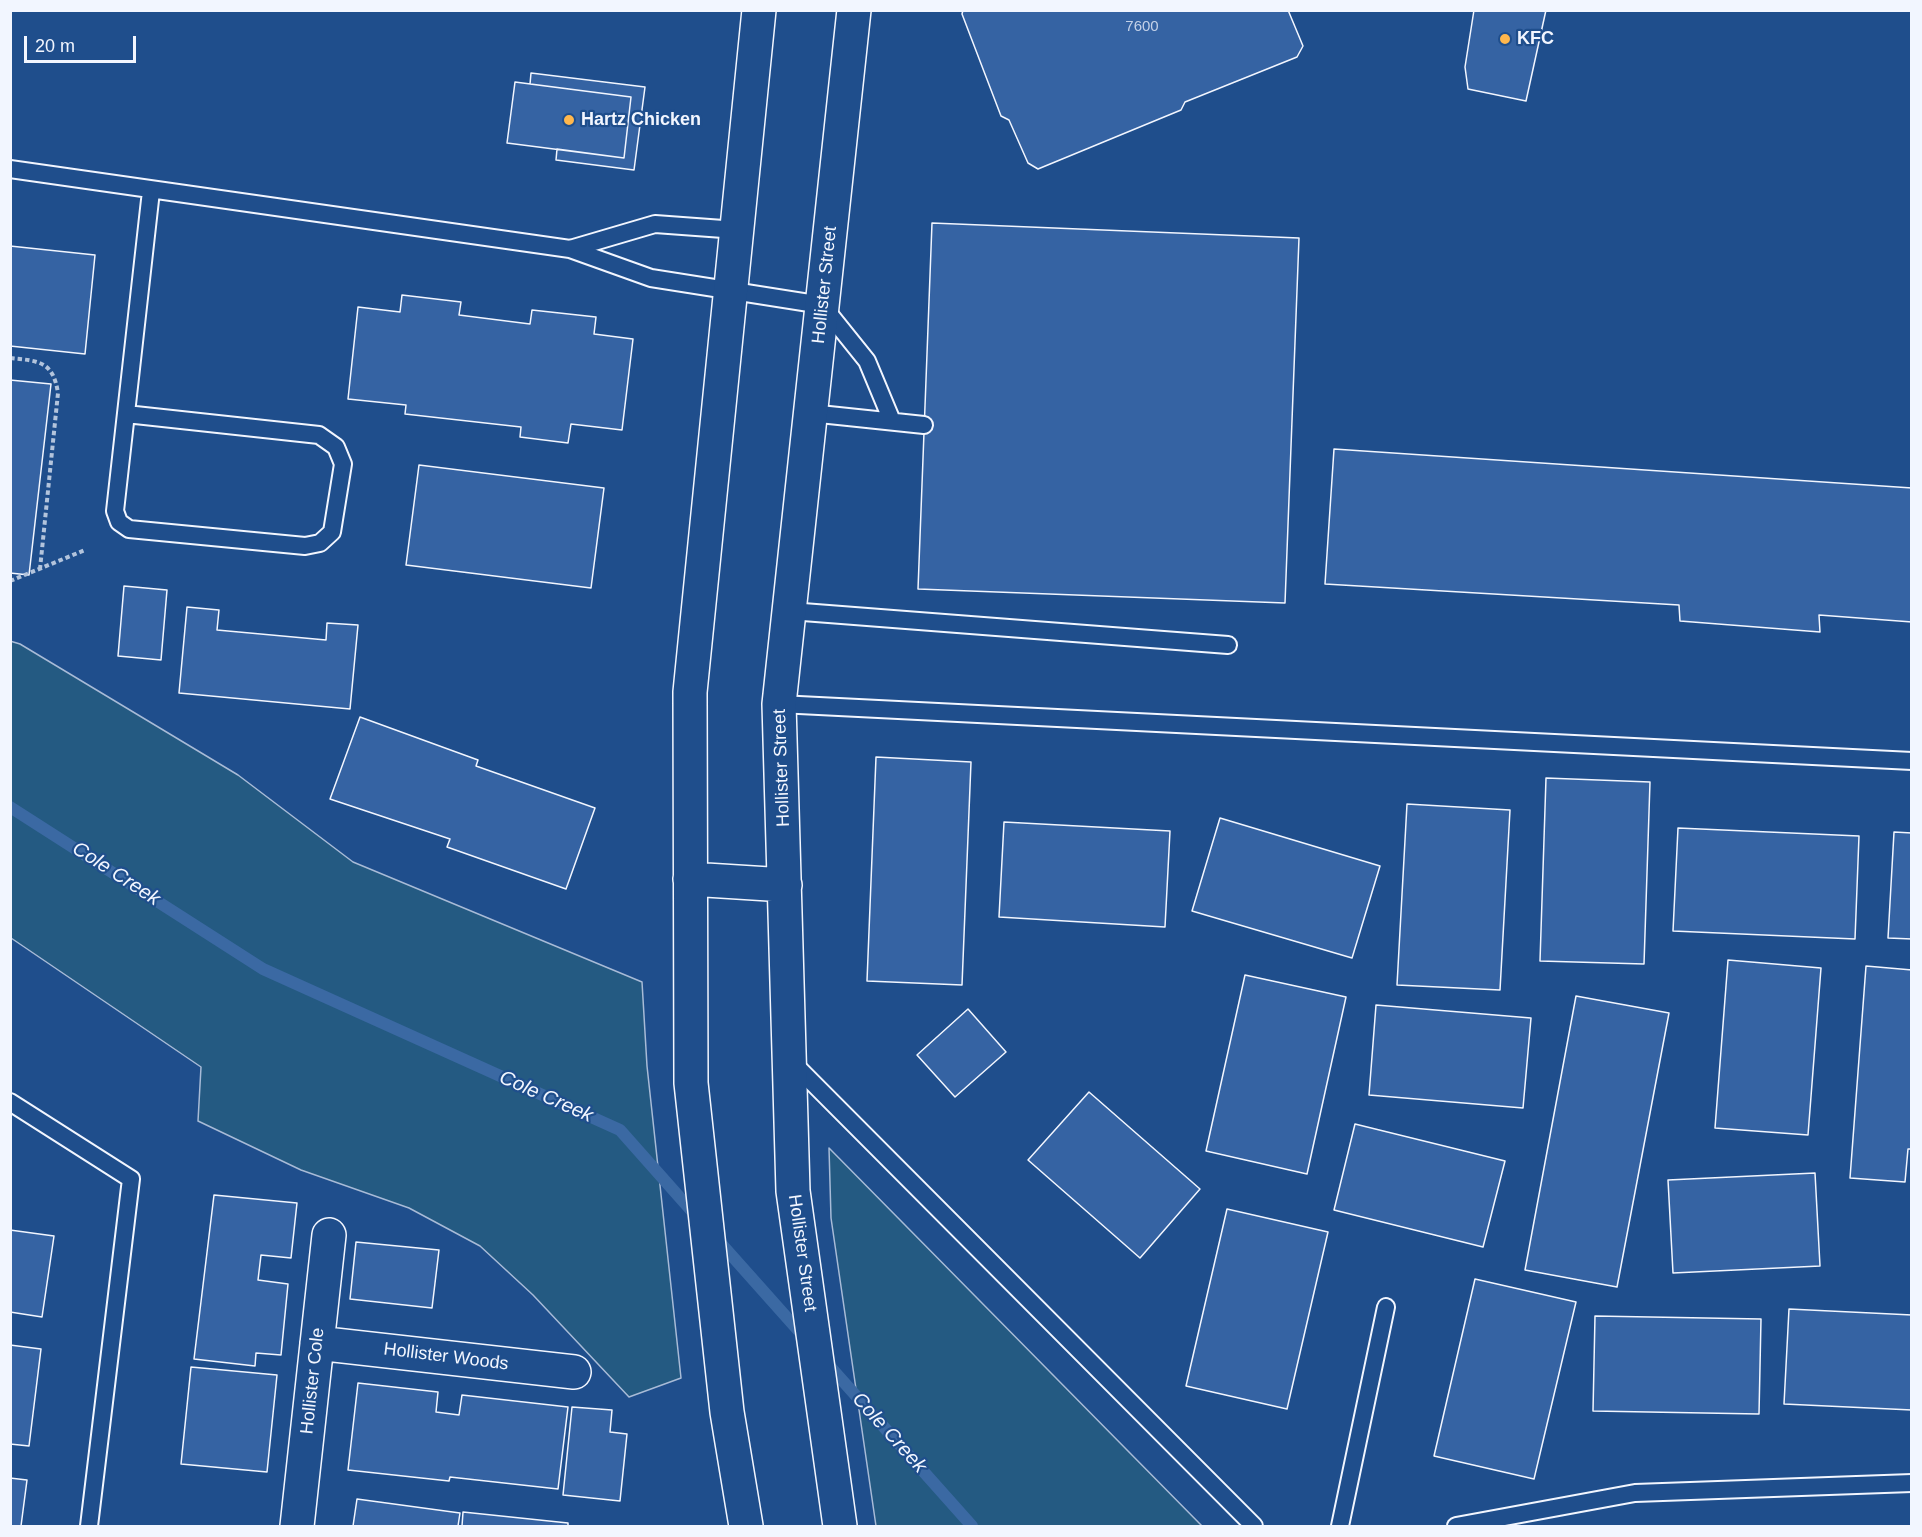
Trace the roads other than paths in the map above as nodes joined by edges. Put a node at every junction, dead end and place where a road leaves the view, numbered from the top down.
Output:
1 (759, 10) edge
2 (854, 10) edge
3 (10, 169) edge
4 (151, 191) junction
5 (737, 230) junction
6 (570, 249) junction
7 (732, 290) junction
8 (822, 304) junction
9 (810, 413) junction
10 (126, 414) junction
11 (892, 421) junction
12 (924, 425) dead end
13 (790, 611) junction
14 (1228, 645) dead end
15 (779, 704) junction
16 (1911, 761) edge
17 (690, 879) junction
18 (785, 885) junction
19 (791, 1060) junction
20 (10, 1102) edge
21 (329, 1235) dead end
22 (1386, 1307) dead end
23 (317, 1342) junction
24 (574, 1372) dead end
25 (1911, 1483) edge
26 (839, 1522) edge
27 (89, 1527) edge
28 (297, 1527) edge
29 (746, 1527) edge
30 (1254, 1527) edge
31 (1340, 1527) edge
32 (1456, 1527) edge

1 - 5 main road
2 - 8 main road, Hollister Street
3 - 4 lane
4 - 6 lane
4 - 10 lane
5 - 6 lane
5 - 7 main road
6 - 7 lane
7 - 8 lane
7 - 17 main road
8 - 9 main road, Hollister Street
8 - 11 lane
9 - 11 lane
9 - 13 main road, Hollister Street
10 - 10 lane
11 - 12 lane
13 - 14 lane
13 - 15 main road, Hollister Street
15 - 16 lane
15 - 18 main road, Hollister Street
17 - 18 main road
17 - 29 main road
18 - 19 main road, Hollister Street
19 - 26 main road, Hollister Street
19 - 30 lane
20 - 27 lane
21 - 23 main road, Hollister Cole
22 - 31 lane
23 - 24 main road, Hollister Woods
23 - 28 main road, Hollister Cole
25 - 32 lane

